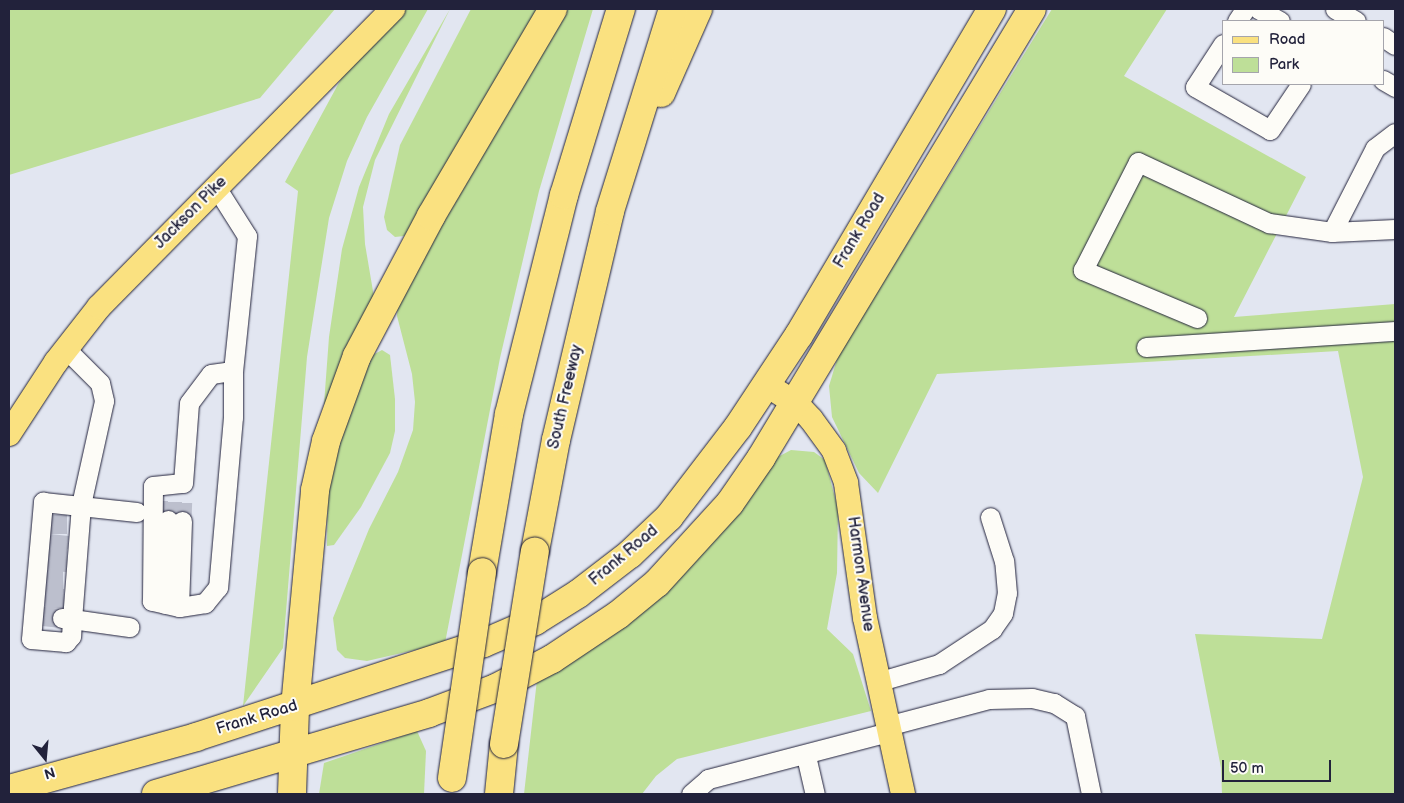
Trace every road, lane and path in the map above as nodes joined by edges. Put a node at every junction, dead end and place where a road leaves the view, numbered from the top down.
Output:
1 (393, 9) edge
2 (553, 9) edge
3 (621, 9) edge
4 (673, 9) edge
5 (698, 9) edge
6 (992, 9) edge
7 (1032, 9) edge
8 (1245, 9) edge
9 (1258, 9) edge
10 (1335, 9) edge
11 (1238, 20) edge
12 (1278, 20) edge
13 (1354, 20) edge
14 (1384, 38) edge
15 (1395, 45) edge
16 (1222, 46) edge
17 (1384, 81) edge
18 (1300, 85) edge
19 (1395, 87) edge
20 (1395, 133) edge
21 (216, 187) junction
22 (610, 211) junction
23 (1395, 229) edge
24 (1332, 232) junction
25 (1197, 318) dead end
26 (1395, 331) edge
27 (1146, 347) dead end
28 (66, 349) junction
29 (233, 371) junction
30 (765, 384) junction
31 (796, 402) junction
32 (9, 434) edge
33 (80, 505) junction
34 (136, 512) dead end
35 (990, 517) dead end
36 (175, 521) tunnel mouth
37 (59, 524) junction
38 (49, 604) junction
39 (172, 605) junction
40 (67, 619) junction
41 (129, 627) dead end
42 (877, 682) junction
43 (295, 706) junction
44 (887, 729) junction
45 (295, 754) junction
46 (806, 756) junction
47 (451, 786) edge
48 (9, 789) edge
49 (156, 794) edge
50 (292, 794) edge
51 (499, 794) edge
52 (691, 794) edge
53 (815, 794) edge
54 (902, 794) edge
55 (1091, 794) edge

1 - 21 main road, Jackson Pike
2 - 43 highway
3 - 47 highway, bridge
4 - 22 highway, South Freeway
5 - 22 highway
6 - 30 highway, Frank Road
7 - 31 highway, Frank Road
8 - 11 lane
9 - 12 lane
10 - 13 lane
14 - 15 lane
16 - 18 lane
17 - 19 lane
20 - 24 lane
21 - 28 main road, Jackson Pike
21 - 29 lane
22 - 51 highway, South Freeway, bridge
23 - 24 lane
24 - 25 lane
26 - 27 lane
28 - 32 main road, Jackson Pike
28 - 33 lane
29 - 39 lane
29 - 39 lane
30 - 31 main road, Harmon Avenue
30 - 43 highway, Frank Road
31 - 42 main road, Harmon Avenue
31 - 45 highway, Frank Road
33 - 34 lane
33 - 37 lane
33 - 37 lane
35 - 42 lane
36 - 39 lane
37 - 38 lane
37 - 38 lane
38 - 40 lane
38 - 40 lane
40 - 41 lane
42 - 44 main road, Harmon Avenue
43 - 45 highway
43 - 48 highway, Frank Road
44 - 46 lane
44 - 54 main road, Harmon Avenue
44 - 55 lane
45 - 49 highway, Frank Road
45 - 50 highway
46 - 52 lane
46 - 53 lane

